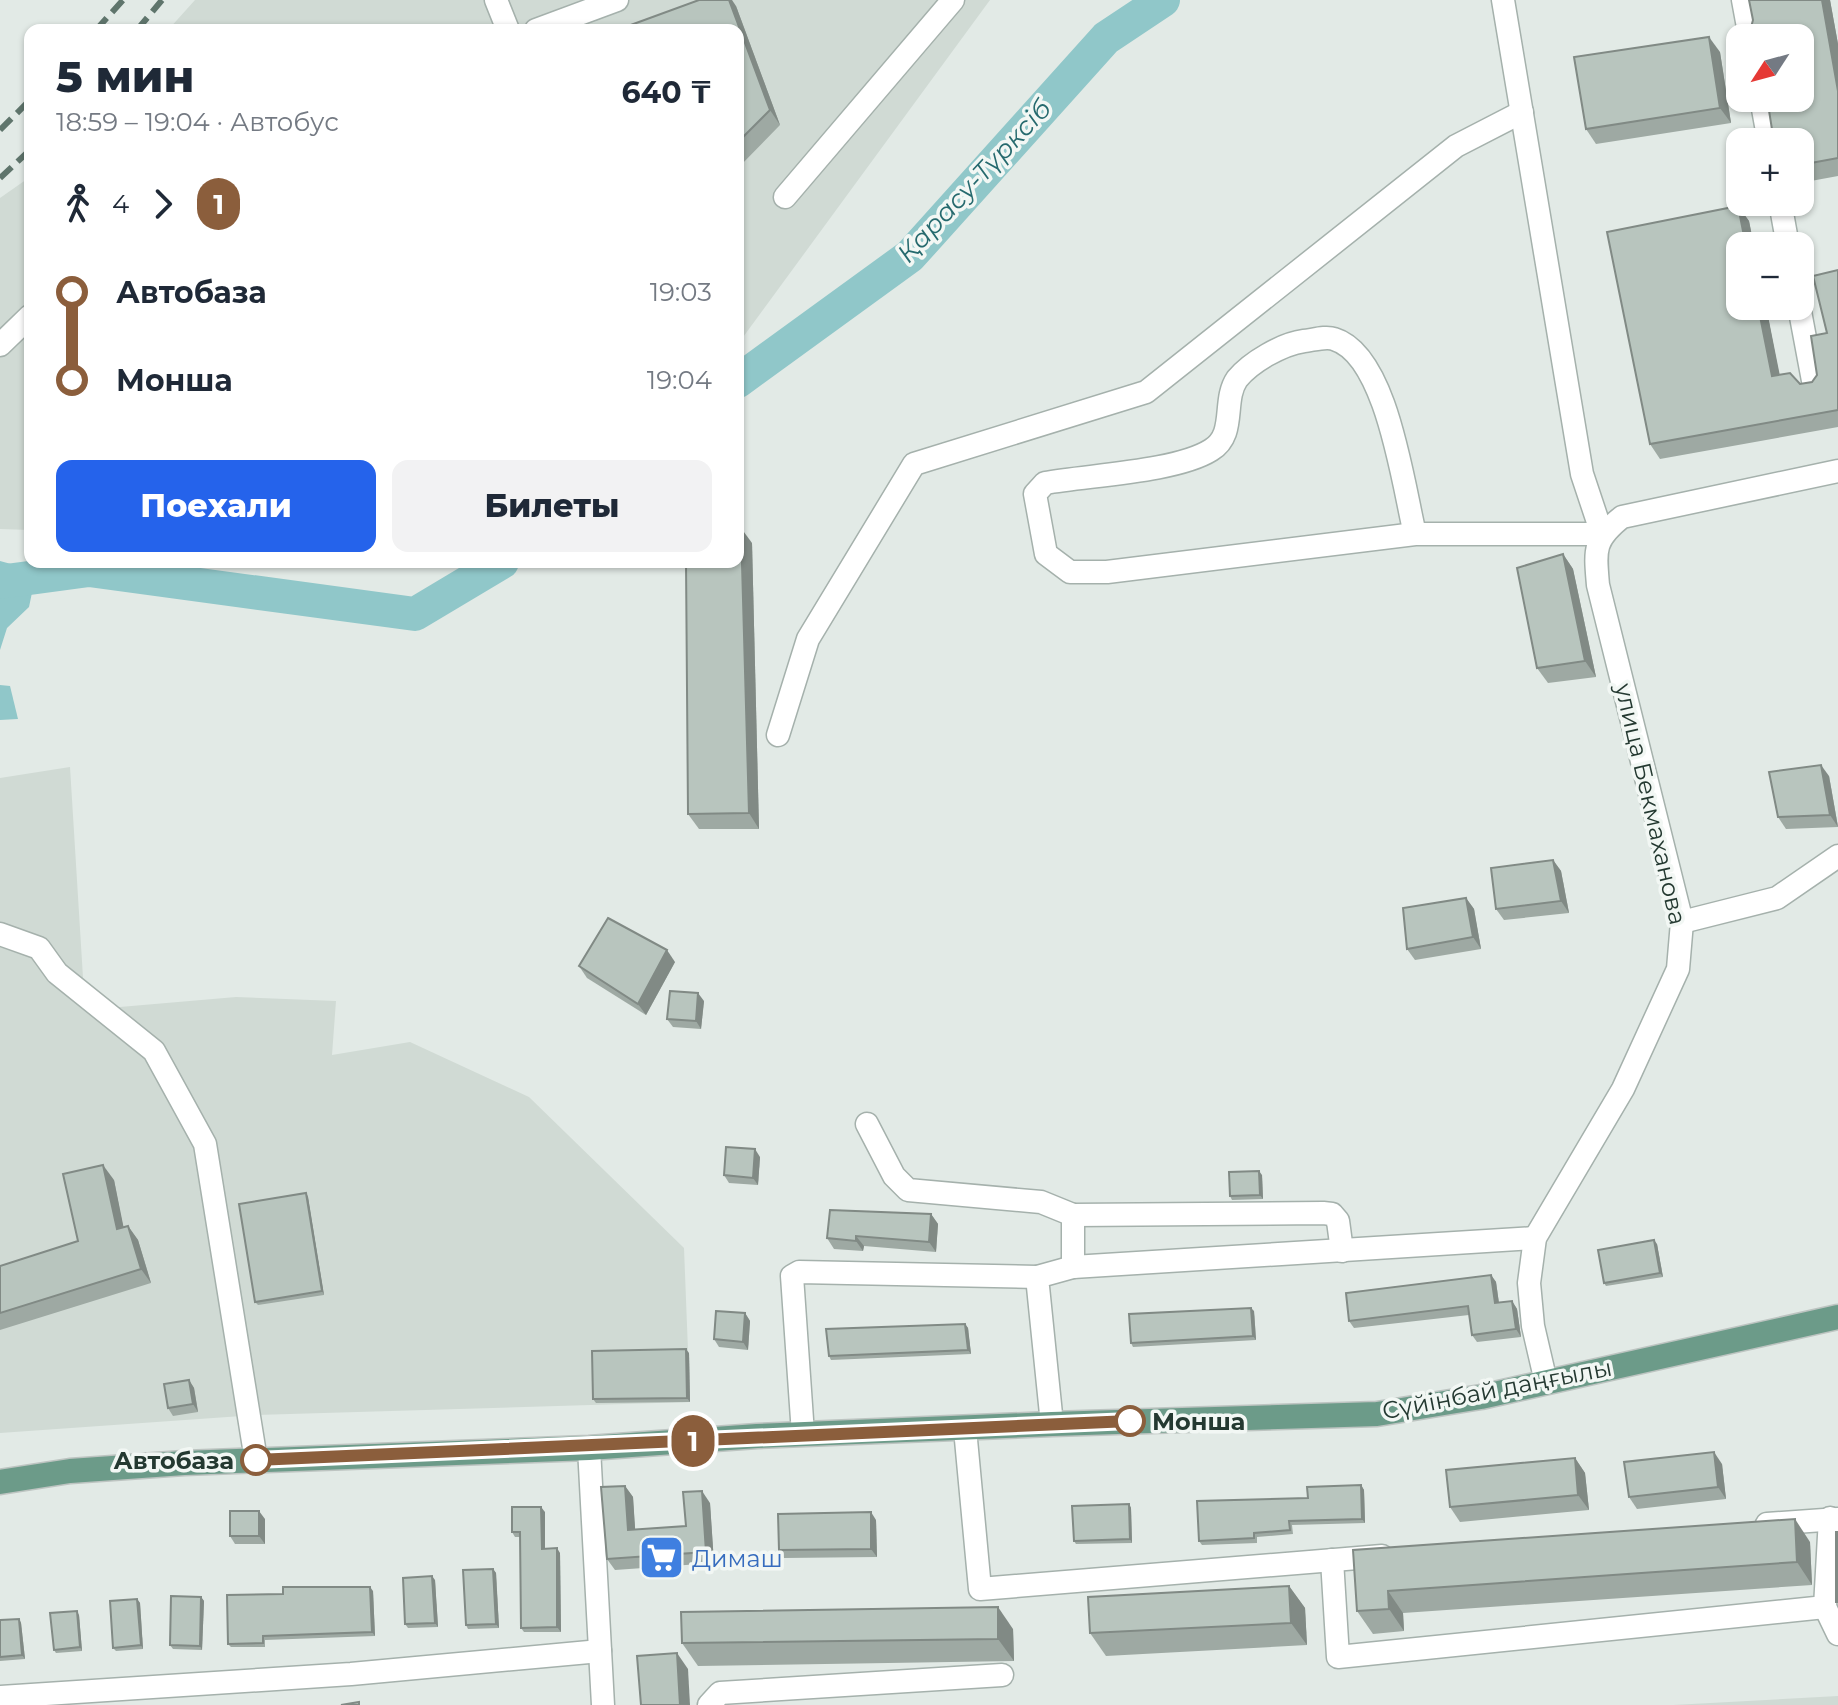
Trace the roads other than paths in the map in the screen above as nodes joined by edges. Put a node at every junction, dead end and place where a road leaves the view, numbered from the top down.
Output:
1 (496, 0) edge
2 (617, 0) edge
3 (953, 0) edge
4 (1503, 0) edge
5 (1743, 0) edge
6 (506, 24) edge
7 (552, 24) edge
8 (1747, 24) edge
9 (1522, 112) junction
10 (785, 197) dead end
11 (1802, 320) edge
12 (24, 322) edge
13 (0, 345) edge
14 (1814, 386) edge
15 (1838, 471) edge
16 (1415, 534) junction
17 (1602, 534) junction
18 (778, 735) dead end
19 (1838, 856) edge
20 (1682, 922) junction
21 (0, 934) edge
22 (867, 1124) dead end
23 (1073, 1215) junction
24 (1535, 1238) junction
25 (1342, 1251) junction
26 (1073, 1267) junction
27 (1037, 1277) junction
28 (1838, 1317) edge
29 (1546, 1382) junction
30 (1052, 1424) junction
31 (965, 1429) junction
32 (803, 1434) junction
33 (589, 1448) junction
34 (256, 1460) junction
35 (0, 1482) edge
36 (1834, 1519) edge
37 (1752, 1525) edge
38 (1410, 1553) edge
39 (1332, 1560) junction
40 (1825, 1607) junction
41 (1838, 1634) edge
42 (600, 1651) junction
43 (1002, 1675) dead end
44 (0, 1697) edge
45 (603, 1705) edge
46 (709, 1705) edge

1 - 6 street
2 - 7 street
3 - 10 street
4 - 9 street
5 - 8 street
9 - 17 street
9 - 18 street
11 - 14 street
12 - 13 street
15 - 17 street
16 - 16 street
16 - 17 street
17 - 20 street, улица Бекмаханова
19 - 20 street
20 - 24 street, улица Бекмаханова
21 - 34 street
22 - 23 street
23 - 25 street
23 - 26 street
24 - 25 street
24 - 29 street, улица Бекмаханова
25 - 26 street
26 - 27 street
27 - 30 street
27 - 32 street
28 - 29 main road, Сүйінбай даңғылы
29 - 30 main road, Сүйінбай даңғылы
30 - 31 main road, Сүйінбай даңғылы
31 - 32 main road, Сүйінбай даңғылы
31 - 39 street
32 - 33 main road, Сүйінбай даңғылы
33 - 34 main road, Сүйінбай даңғылы
33 - 42 street
34 - 35 main road, Сүйінбай даңғылы
36 - 37 street
36 - 40 street
38 - 39 street
39 - 40 street
40 - 41 street
42 - 44 street
42 - 45 street
43 - 46 street

